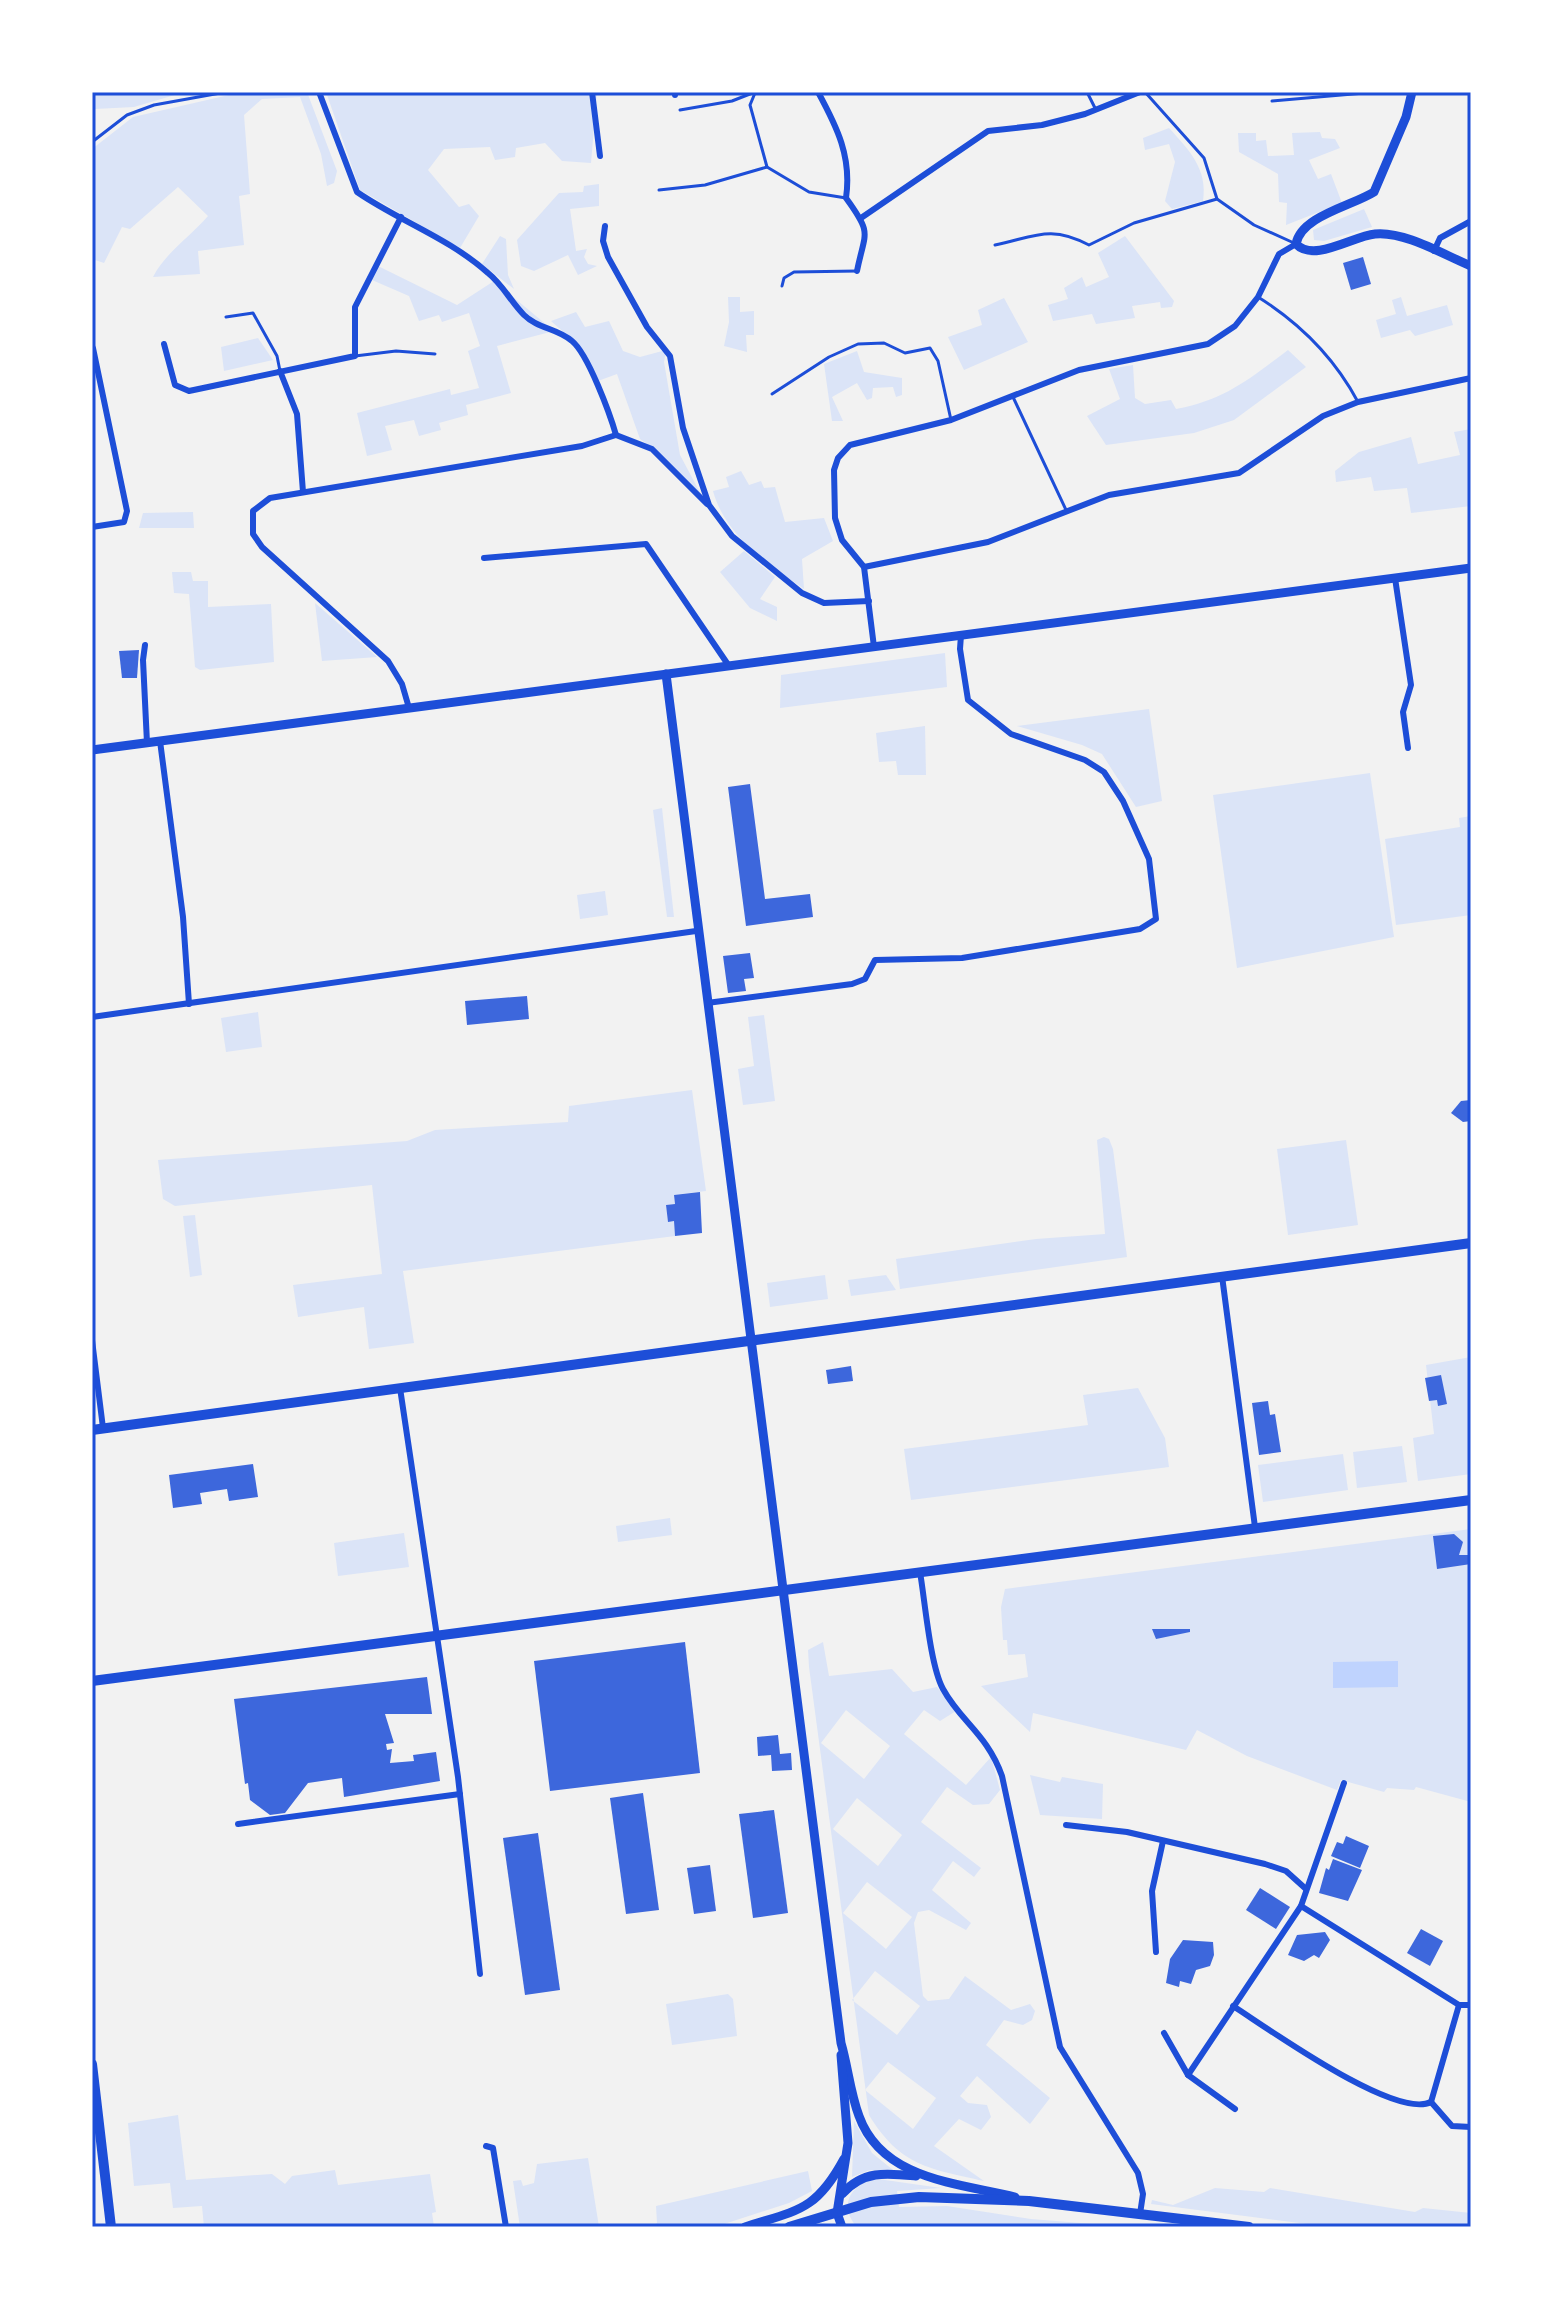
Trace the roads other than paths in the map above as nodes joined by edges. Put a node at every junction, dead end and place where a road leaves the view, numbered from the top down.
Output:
1 (226, 92) edge
2 (319, 92) edge
3 (592, 92) edge
4 (755, 92) edge
5 (818, 92) edge
6 (1087, 92) edge
7 (1142, 92) edge
8 (1376, 92) edge
9 (1412, 92) edge
10 (1272, 101) dead end
11 (680, 110) dead end
12 (1096, 110) junction
13 (92, 142) edge
14 (600, 156) dead end
15 (767, 167) junction
16 (659, 190) dead end
17 (846, 198) junction
18 (1217, 199) junction
19 (401, 217) junction
20 (861, 218) junction
21 (1471, 221) edge
22 (605, 226) dead end
23 (1296, 244) junction
24 (995, 245) dead end
25 (1434, 251) junction
26 (1471, 266) edge
27 (857, 271) joint
28 (782, 286) dead end
29 (1258, 297) junction
30 (226, 317) dead end
31 (164, 344) dead end
32 (93, 348) edge
33 (435, 354) dead end
34 (355, 356) junction
35 (280, 371) junction
36 (1471, 378) edge
37 (772, 394) dead end
38 (1013, 397) junction
39 (1358, 402) junction
40 (951, 420) junction
41 (616, 435) junction
42 (303, 492) junction
43 (709, 505) junction
44 (1067, 512) junction
45 (92, 527) edge
46 (484, 558) dead end
47 (864, 567) junction
48 (1471, 568) edge
49 (1395, 578) junction
50 (869, 601) junction
51 (961, 635) junction
52 (145, 645) dead end
53 (874, 647) junction
54 (729, 666) junction
55 (666, 674) junction
56 (409, 708) junction
57 (160, 741) junction
58 (147, 743) junction
59 (1408, 748) dead end
60 (92, 750) edge
61 (696, 931) junction
62 (706, 1003) junction
63 (189, 1004) junction
64 (92, 1017) edge
65 (1471, 1243) edge
66 (1222, 1276) junction
67 (751, 1339) junction
68 (92, 1340) edge
69 (400, 1388) junction
70 (97, 1429) edge
71 (1471, 1500) edge
72 (1255, 1527) junction
73 (920, 1572) junction
74 (785, 1592) junction
75 (437, 1636) junction
76 (92, 1681) edge
77 (1344, 1783) dead end
78 (460, 1794) junction
79 (238, 1824) dead end
80 (1066, 1825) dead end
81 (1163, 1841) junction
82 (1306, 1889) junction
83 (1301, 1906) junction
84 (1156, 1952) dead end
85 (480, 1974) dead end
86 (1459, 2005) junction
87 (1471, 2005) edge
88 (1233, 2006) junction
89 (1164, 2033) dead end
90 (841, 2043) junction
91 (92, 2064) edge
92 (1188, 2075) junction
93 (1431, 2102) junction
94 (1235, 2109) dead end
95 (1471, 2127) edge
96 (486, 2146) dead end
97 (847, 2153) junction
98 (923, 2177) junction
99 (841, 2195) junction
100 (1029, 2201) junction
101 (1139, 2214) junction
102 (111, 2227) edge
103 (506, 2227) edge
104 (745, 2227) edge
105 (789, 2227) edge
106 (842, 2227) edge
107 (1249, 2227) edge

1 - 13 lane
2 - 19 street
3 - 14 street
4 - 11 lane
4 - 15 lane
5 - 17 street
6 - 12 lane
7 - 12 street
7 - 18 lane
8 - 10 lane
9 - 23 main road
12 - 20 street
15 - 16 lane
15 - 17 lane
17 - 20 street
18 - 23 lane
18 - 24 lane
19 - 34 street
19 - 41 street
20 - 27 street
21 - 25 street
22 - 43 street
23 - 25 main road
23 - 29 street
25 - 26 main road
27 - 28 lane
29 - 38 street
29 - 39 lane
30 - 35 lane
31 - 35 street
32 - 45 street
33 - 34 lane
34 - 35 street
35 - 42 street
36 - 39 street
37 - 40 lane
38 - 40 street
38 - 44 lane
39 - 44 street
40 - 47 street
41 - 42 street
41 - 43 street
42 - 56 street
43 - 50 street
44 - 47 street
46 - 54 street
47 - 50 street
48 - 49 main road
49 - 51 main road
49 - 59 street
50 - 53 street
51 - 53 main road
51 - 62 street
52 - 58 street
53 - 54 main road
54 - 55 main road
55 - 56 main road
55 - 61 main road
56 - 57 main road
57 - 58 main road
57 - 63 street
58 - 60 main road
61 - 62 main road
61 - 63 street
62 - 67 main road
63 - 64 street
65 - 66 main road
66 - 67 main road
66 - 72 street
67 - 69 main road
67 - 74 main road
68 - 70 street
69 - 70 main road
69 - 75 street
71 - 72 main road
72 - 73 main road
73 - 74 main road
73 - 101 street
74 - 75 main road
74 - 90 main road
75 - 76 main road
75 - 78 street
77 - 82 street
78 - 79 street
78 - 85 street
80 - 81 street
81 - 82 street
81 - 84 street
82 - 83 street
83 - 86 street
83 - 88 street
86 - 87 street
86 - 93 street
88 - 92 street
88 - 93 street
89 - 92 street
90 - 97 main road
90 - 98 main road
91 - 102 main road
92 - 94 street
93 - 95 street
96 - 103 street
97 - 99 main road
97 - 104 main road
98 - 99 main road
98 - 100 main road
99 - 106 main road
100 - 101 main road
100 - 105 main road
101 - 107 main road

